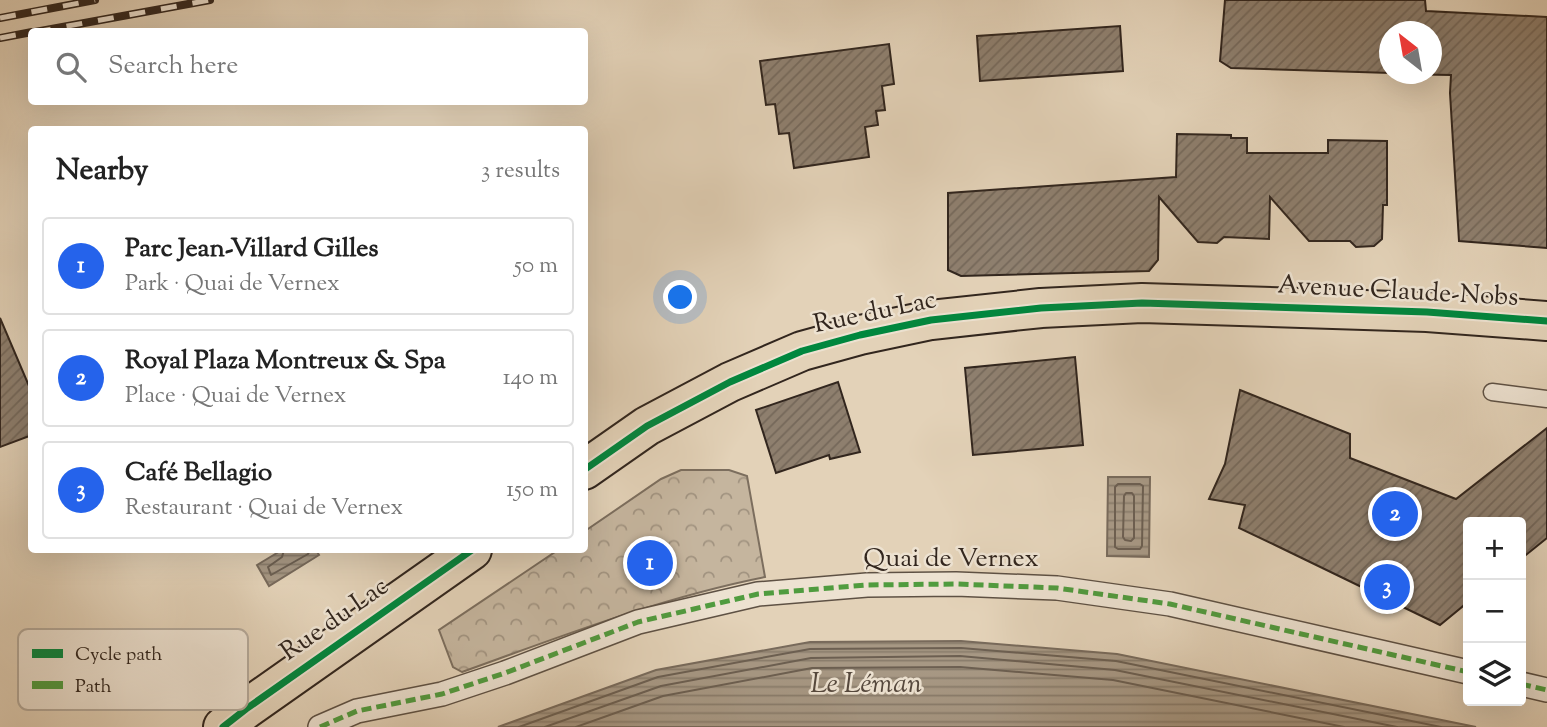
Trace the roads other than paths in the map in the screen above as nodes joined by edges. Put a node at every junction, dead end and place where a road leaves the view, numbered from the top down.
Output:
1 (1247, 306) joint
2 (1547, 321) edge
3 (1492, 392) dead end
4 (1547, 399) edge
5 (588, 467) edge
6 (468, 553) edge
7 (1463, 671) edge
8 (1526, 685) edge
9 (1547, 690) edge
10 (248, 708) edge
11 (245, 710) edge
12 (223, 727) edge
13 (320, 727) edge

1 - 2 main road, Avenue Claude-Nobs
1 - 5 main road, Rue du Lac
3 - 4 lane
6 - 10 main road, Rue du Lac
7 - 13 street, Quai de Vernex
8 - 9 street
11 - 12 main road, Rue du Lac

